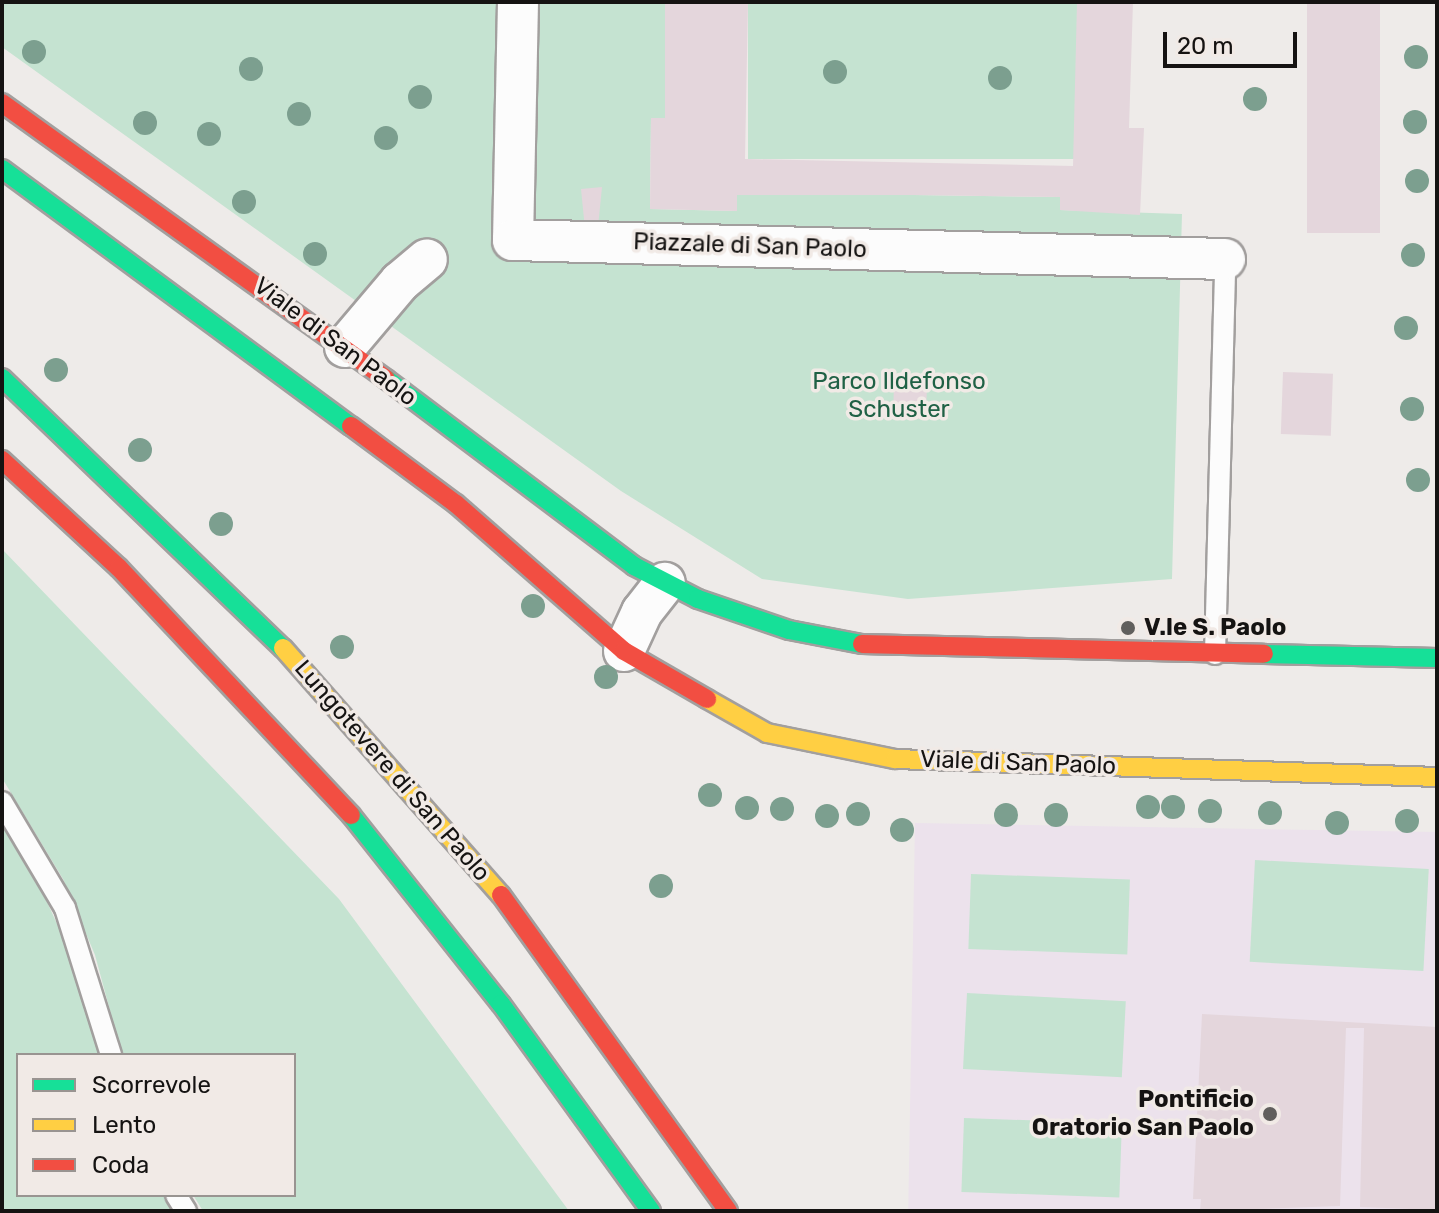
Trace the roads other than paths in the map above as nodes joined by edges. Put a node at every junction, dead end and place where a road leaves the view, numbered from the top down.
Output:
1 (518, 2) edge
2 (2, 103) edge
3 (2, 169) edge
4 (427, 259) dead end
5 (1225, 259) joint
6 (345, 347) junction
7 (2, 378) edge
8 (2, 460) edge
9 (665, 583) junction
10 (624, 651) junction
11 (1215, 654) junction
12 (1437, 658) edge
13 (1437, 777) edge
14 (2, 802) edge
15 (110, 1053) edge
16 (651, 1211) edge
17 (728, 1211) edge

1 - 5 street, Piazzale di San Paolo
2 - 6 street, Viale di San Paolo
3 - 10 street, Viale di San Paolo
4 - 6 street
5 - 11 lane
6 - 9 street, Viale di San Paolo
7 - 17 street, Lungotevere di San Paolo
8 - 16 street
9 - 10 street
9 - 11 street, Viale di San Paolo
10 - 13 street, Viale di San Paolo
11 - 12 street, Viale di San Paolo
14 - 15 lane

